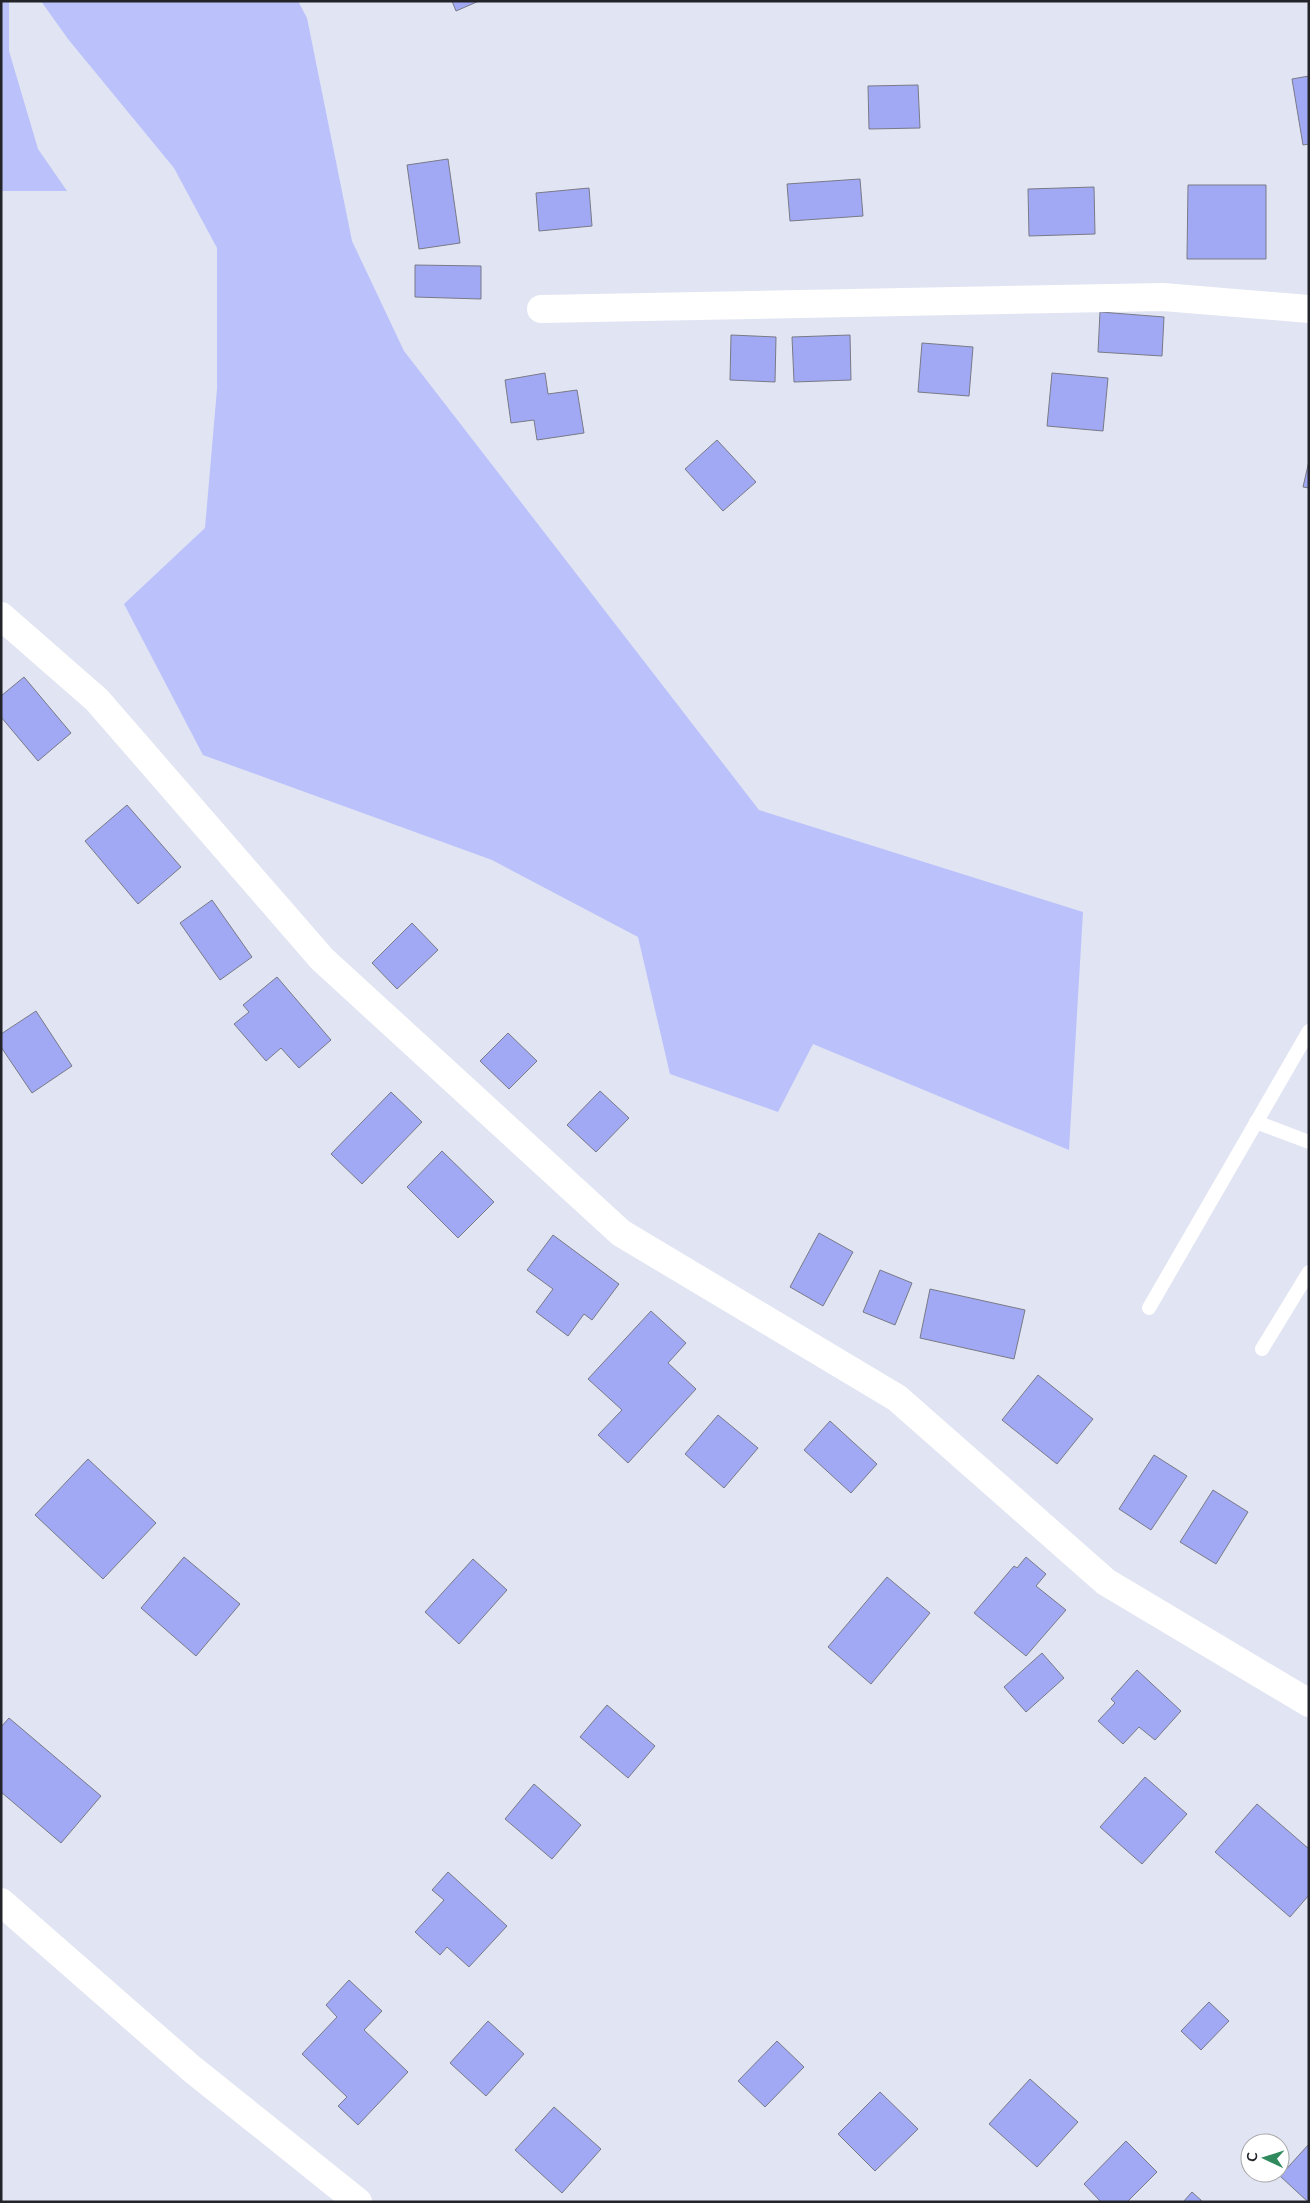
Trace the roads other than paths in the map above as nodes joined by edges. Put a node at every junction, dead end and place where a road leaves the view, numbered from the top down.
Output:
1 (1309, 308) edge
2 (541, 309) dead end
3 (1, 616) edge
4 (1309, 1031) edge
5 (1256, 1122) junction
6 (1309, 1142) edge
7 (1309, 1272) edge
8 (1148, 1308) dead end
9 (1262, 1349) dead end
10 (1309, 1703) edge
11 (1, 1902) edge
12 (358, 2202) edge

1 - 2 street
3 - 10 street
4 - 5 lane
5 - 6 lane
5 - 8 lane
7 - 9 lane
11 - 12 street

